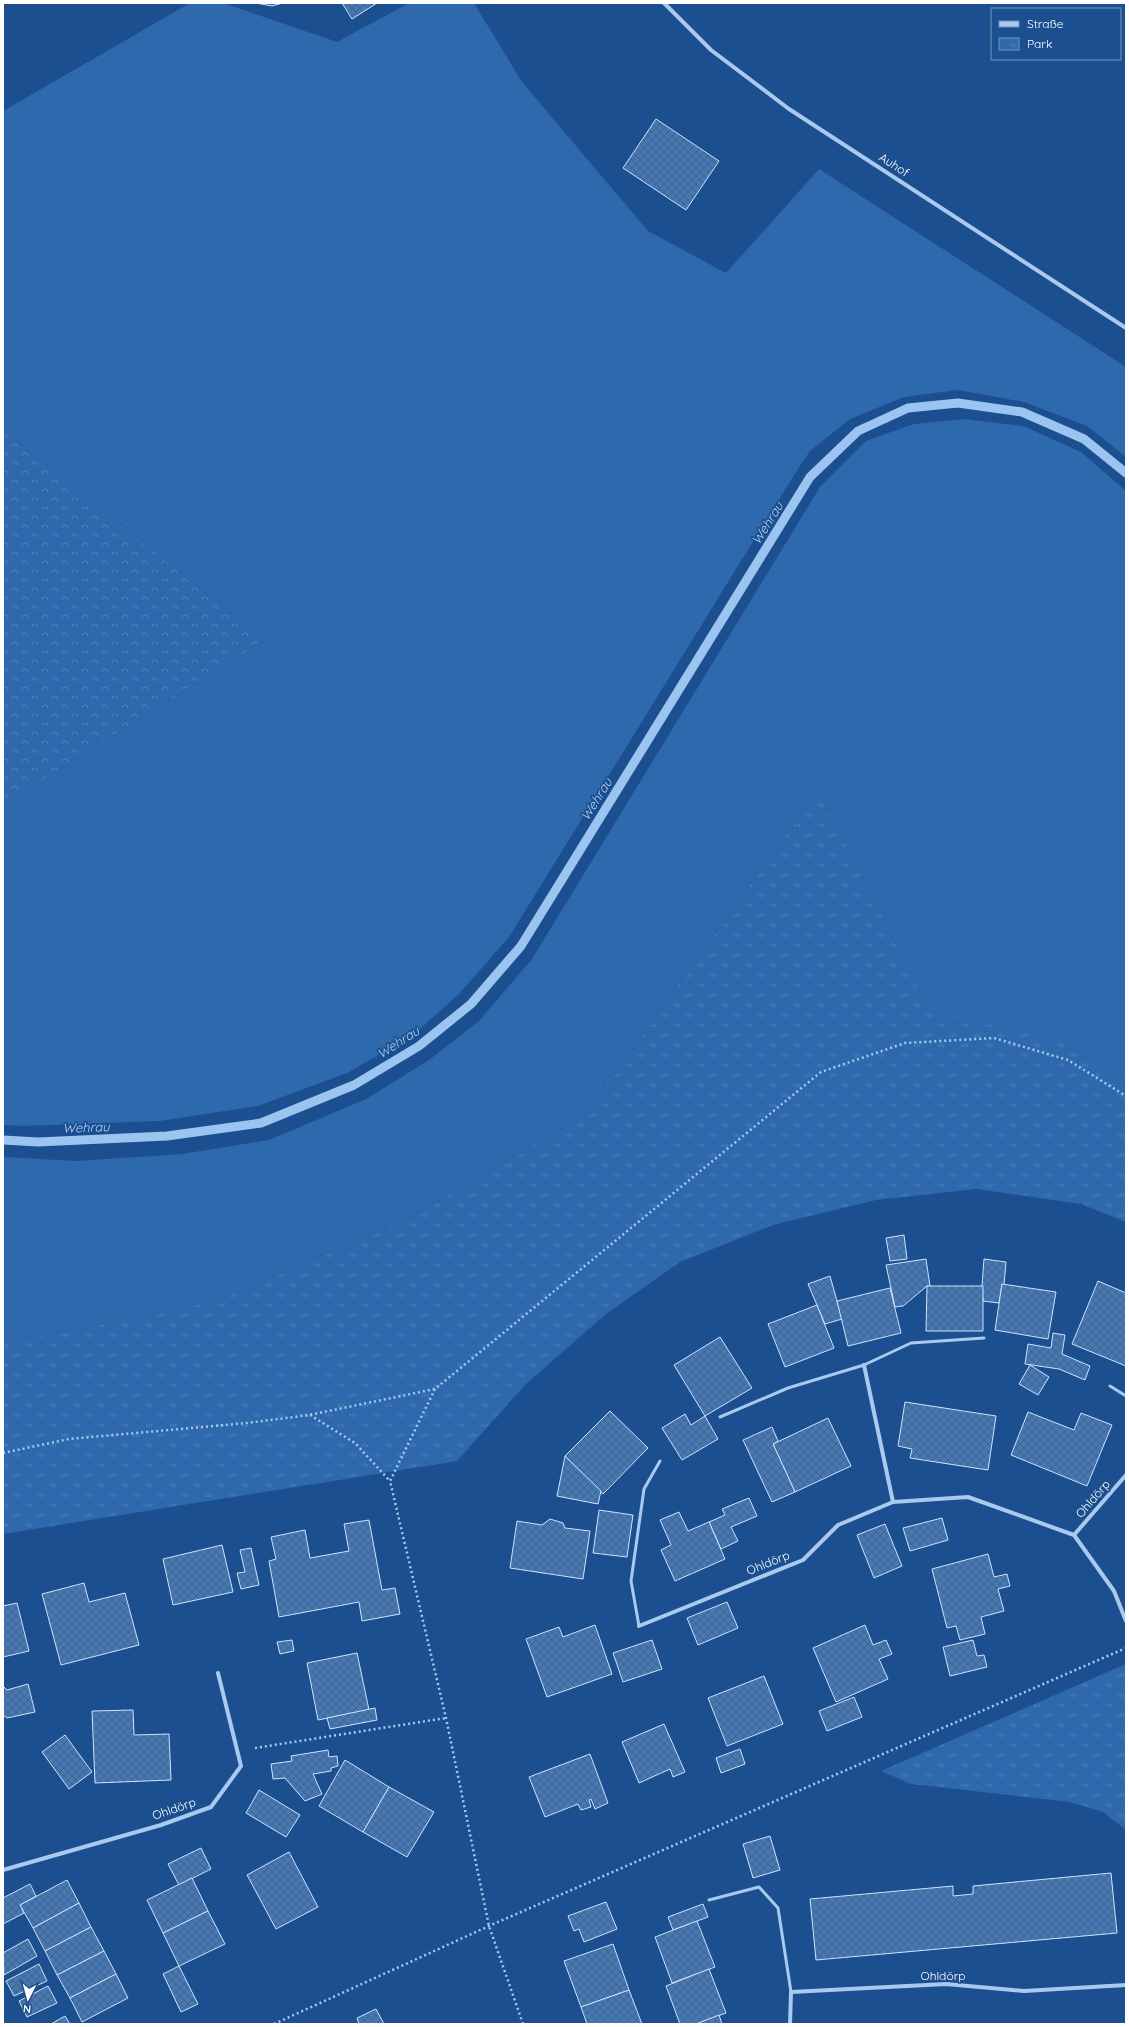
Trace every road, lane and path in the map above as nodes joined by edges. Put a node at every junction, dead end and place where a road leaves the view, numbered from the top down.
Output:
1 (664, 3) edge
2 (1126, 328) edge
3 (1126, 1096) edge
4 (984, 1338) dead end
5 (864, 1365) junction
6 (1110, 1386) dead end
7 (435, 1389) junction
8 (1126, 1396) edge
9 (309, 1415) junction
10 (720, 1417) dead end
11 (3, 1453) edge
12 (660, 1462) dead end
13 (1126, 1475) edge
14 (390, 1481) junction
15 (893, 1502) junction
16 (1074, 1535) junction
17 (1126, 1620) edge
18 (639, 1626) joint
19 (1126, 1648) edge
20 (218, 1673) dead end
21 (446, 1718) junction
22 (237, 1750) junction
23 (3, 1870) edge
24 (709, 1900) dead end
25 (489, 1926) junction
26 (1126, 1985) edge
27 (791, 1992) junction
28 (274, 2024) edge
29 (522, 2024) edge
30 (790, 2024) edge

1 - 2 street, Auhof
3 - 7 path
4 - 5 lane
5 - 10 lane
5 - 15 street
6 - 8 lane
7 - 9 path
7 - 14 path
9 - 11 path
9 - 14 path
12 - 18 lane
13 - 16 street, Ohldörp
14 - 21 path
15 - 16 street, Ohldörp
15 - 18 street, Ohldörp
16 - 17 street, Ohldörp
19 - 25 path
20 - 22 street, Ohldörp
21 - 22 path
21 - 25 path
22 - 23 street, Ohldörp
24 - 27 lane
25 - 28 path
25 - 29 path
26 - 27 street, Ohldörp
27 - 30 street

